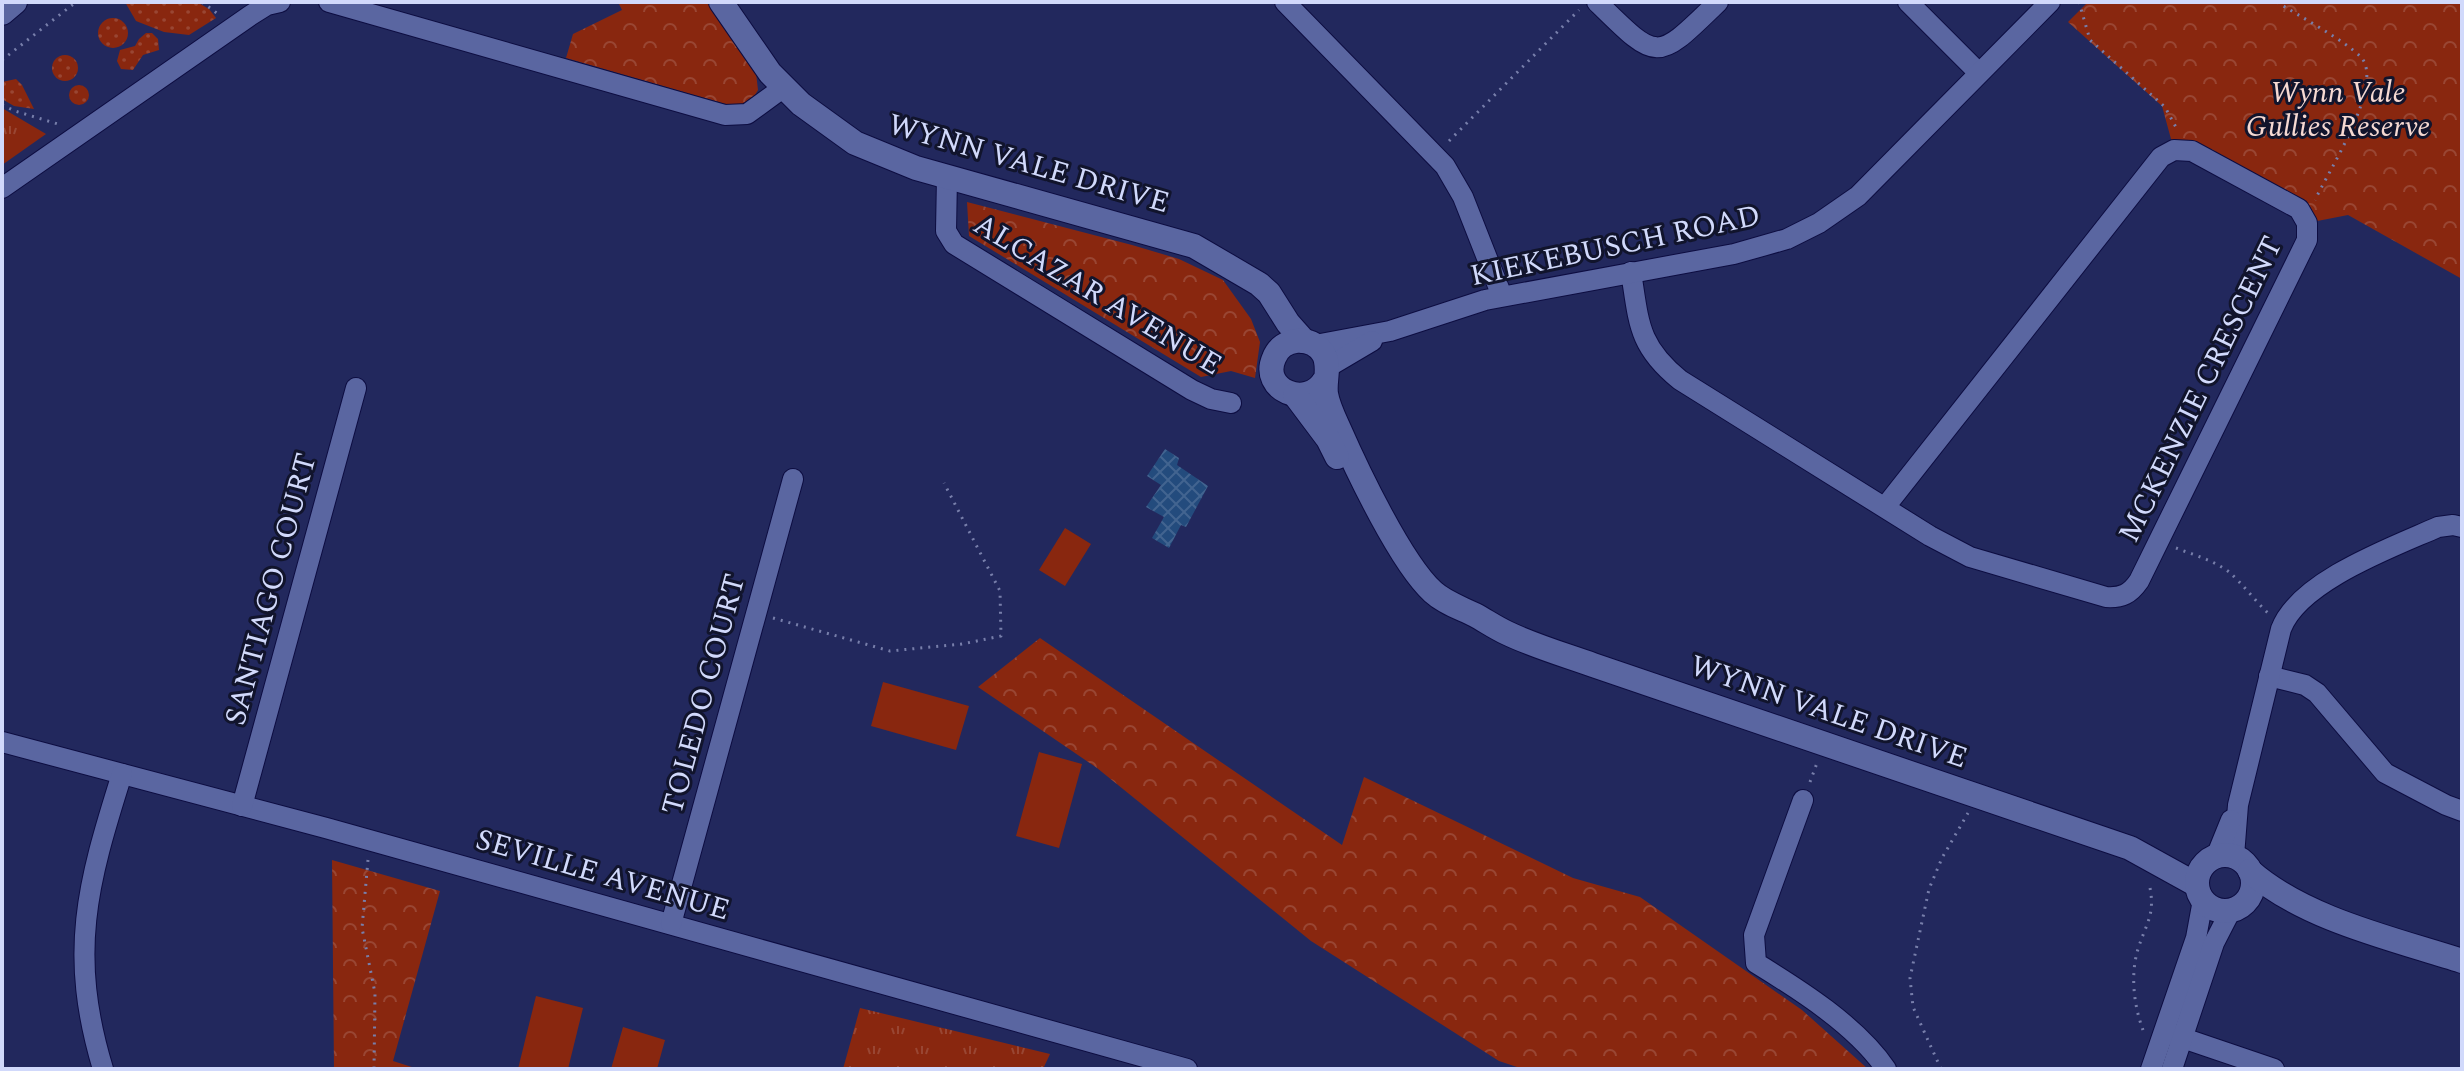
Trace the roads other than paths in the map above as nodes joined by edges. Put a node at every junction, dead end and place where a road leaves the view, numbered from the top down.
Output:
1 (15, 2) edge
2 (280, 2) edge
3 (329, 2) edge
4 (721, 2) edge
5 (1285, 2) edge
6 (1597, 2) edge
7 (1718, 2) edge
8 (1908, 2) edge
9 (2050, 2) edge
10 (397, 12) edge
11 (2, 13) edge
12 (1979, 73) junction
13 (784, 87) junction
14 (947, 177) junction
15 (2, 188) edge
16 (1232, 268) junction
17 (1631, 272) junction
18 (1502, 296) junction
19 (1390, 331) junction
20 (1309, 343) junction
21 (1273, 359) junction
22 (1326, 374) junction
23 (356, 388) dead end
24 (1295, 395) junction
25 (1231, 403) dead end
26 (793, 479) dead end
27 (1885, 507) junction
28 (2462, 527) edge
29 (1509, 634) junction
30 (2269, 676) junction
31 (2, 742) edge
32 (122, 774) junction
33 (1803, 800) road end
34 (242, 806) junction
35 (2462, 811) edge
36 (2136, 851) junction
37 (2227, 861) junction
38 (2200, 893) junction
39 (2236, 908) junction
40 (2324, 915) junction
41 (671, 924) junction
42 (2462, 961) edge
43 (2172, 1035) junction
44 (2159, 1066) edge
45 (103, 1069) edge
46 (1187, 1069) edge
47 (1886, 1069) edge
48 (2274, 1069) edge

1 - 11 main road
2 - 15 street
3 - 10 street
4 - 13 main road, WYNN VALE DRIVE
5 - 18 street
6 - 7 street
8 - 12 street
9 - 12 street, KIEKEBUSCH ROAD
10 - 13 street
12 - 17 street, KIEKEBUSCH ROAD
13 - 14 main road, WYNN VALE DRIVE
14 - 16 main road, WYNN VALE DRIVE
14 - 25 street, ALCAZAR AVENUE
16 - 20 main road, WYNN VALE DRIVE
16 - 21 main road, WYNN VALE DRIVE
17 - 18 street, KIEKEBUSCH ROAD
17 - 27 street, MCKENZIE CRESCENT
18 - 19 street, KIEKEBUSCH ROAD
19 - 20 street, KIEKEBUSCH ROAD
19 - 22 street, KIEKEBUSCH ROAD
20 - 21 main road
20 - 22 main road
21 - 24 main road
22 - 24 main road
22 - 29 main road, WYNN VALE DRIVE
23 - 34 street, SANTIAGO COURT
24 - 29 main road, WYNN VALE DRIVE
26 - 41 street, TOLEDO COURT
27 - 27 street, MCKENZIE CRESCENT
28 - 30 street
29 - 36 main road, WYNN VALE DRIVE
30 - 35 street
30 - 37 street
31 - 32 street, SEVILLE AVENUE
32 - 34 street, SEVILLE AVENUE
32 - 45 street
33 - 47 street
34 - 41 street, SEVILLE AVENUE
36 - 37 main road, WYNN VALE DRIVE
36 - 38 main road, WYNN VALE DRIVE
37 - 38 main road
37 - 39 main road
37 - 40 main road, WYNN VALE DRIVE
38 - 39 main road
38 - 43 street
39 - 40 main road, WYNN VALE DRIVE
39 - 43 street
40 - 42 main road, WYNN VALE DRIVE
41 - 46 street, SEVILLE AVENUE
43 - 44 street
43 - 48 street

